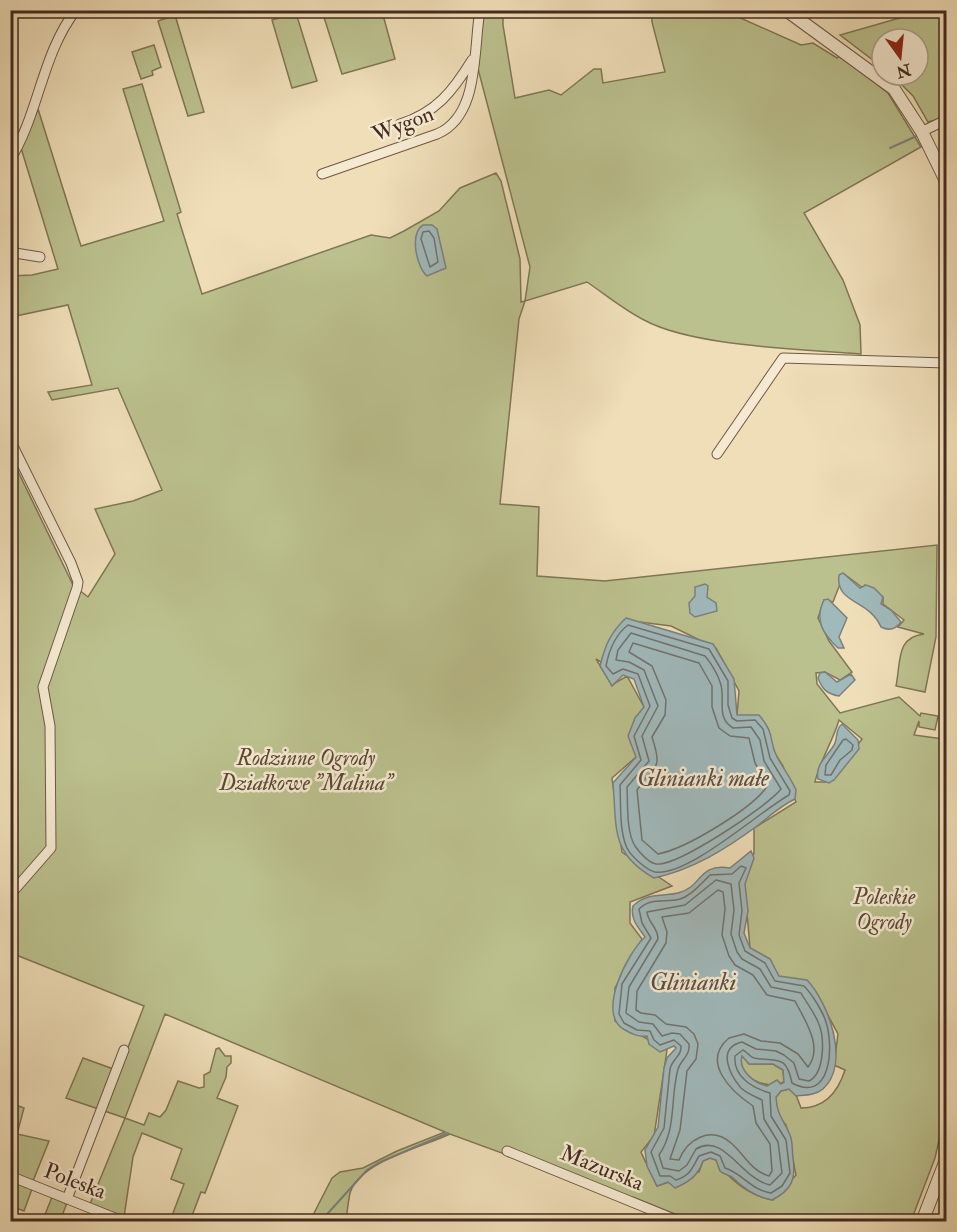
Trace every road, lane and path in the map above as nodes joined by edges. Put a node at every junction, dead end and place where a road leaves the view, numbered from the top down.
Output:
1 (76, 10) edge
2 (480, 10) edge
3 (786, 10) edge
4 (473, 57) junction
5 (946, 120) edge
6 (400, 124) dead end
7 (922, 134) junction
8 (10, 160) edge
9 (322, 174) dead end
10 (946, 181) edge
11 (10, 242) edge
12 (40, 257) dead end
13 (946, 363) edge
14 (10, 440) edge
15 (717, 454) dead end
16 (10, 896) edge
17 (124, 1050) dead end
18 (507, 1150) dead end
19 (946, 1160) edge
20 (10, 1176) edge
21 (67, 1199) junction
22 (125, 1221) edge
23 (354, 1221) edge
24 (370, 1221) edge
25 (681, 1221) edge
26 (922, 1221) edge

1 - 8 street
2 - 4 street, Wygon
3 - 7 street
4 - 6 street
4 - 9 street, Wygon
5 - 7 street
7 - 10 street
11 - 12 street
13 - 15 street
14 - 16 street
17 - 21 street
18 - 25 street, Mazurska
19 - 26 street
20 - 21 street, Poleska
21 - 22 street, Poleska
23 - 24 street

